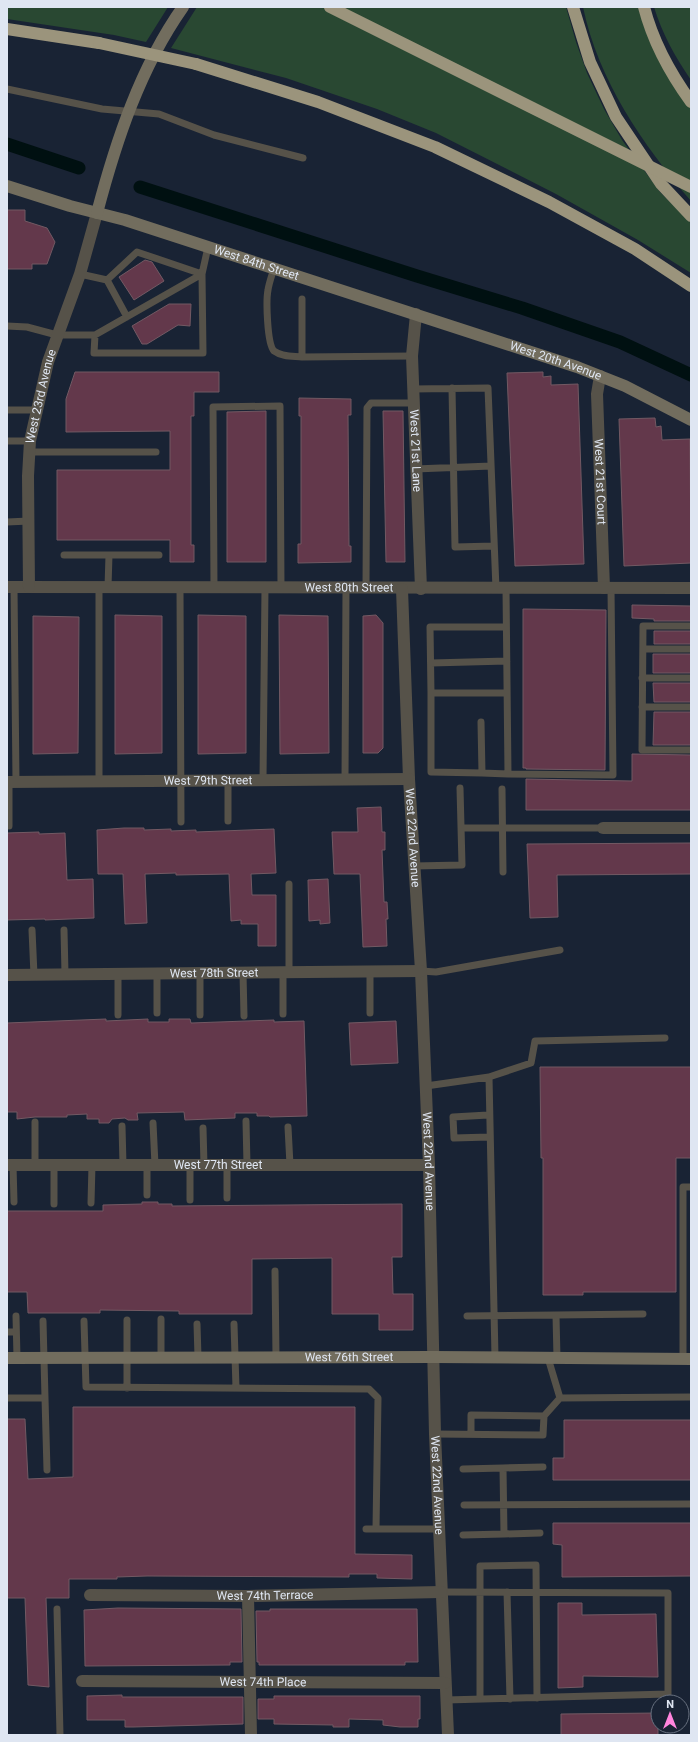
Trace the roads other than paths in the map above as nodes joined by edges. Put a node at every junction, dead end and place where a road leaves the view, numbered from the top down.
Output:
1 (183, 7) edge
2 (330, 7) edge
3 (572, 7) edge
4 (644, 7) edge
5 (7, 29) edge
6 (7, 89) edge
7 (691, 102) edge
8 (129, 111) junction
9 (303, 158) dead end
10 (7, 186) edge
11 (691, 187) edge
12 (97, 213) junction
13 (691, 216) edge
14 (208, 247) junction
15 (274, 268) junction
16 (80, 274) junction
17 (202, 274) junction
18 (107, 280) junction
19 (691, 286) edge
20 (302, 299) dead end
21 (416, 314) junction
22 (127, 317) junction
23 (7, 326) edge
24 (57, 335) junction
25 (95, 335) junction
26 (412, 356) junction
27 (302, 357) junction
28 (600, 376) junction
29 (452, 388) junction
30 (413, 389) junction
31 (414, 403) junction
32 (7, 410) edge
33 (37, 410) junction
34 (691, 420) edge
35 (7, 441) edge
36 (30, 446) junction
37 (156, 452) dead end
38 (491, 466) junction
39 (453, 467) junction
40 (415, 469) junction
41 (28, 521) junction
42 (7, 522) edge
43 (494, 546) junction
44 (159, 555) dead end
45 (64, 556) dead end
46 (109, 556) junction
47 (11, 587) edge
48 (29, 587) junction
49 (103, 588) junction
50 (180, 588) junction
51 (214, 588) junction
52 (265, 588) junction
53 (281, 588) junction
54 (346, 588) junction
55 (366, 588) junction
56 (501, 588) junction
57 (607, 588) junction
58 (691, 588) edge
59 (402, 589) junction
60 (421, 589) junction
61 (506, 626) junction
62 (691, 626) edge
63 (643, 649) junction
64 (691, 649) edge
65 (507, 661) junction
66 (431, 663) junction
67 (642, 678) junction
68 (691, 678) edge
69 (507, 692) junction
70 (431, 693) junction
71 (642, 707) junction
72 (691, 708) edge
73 (481, 722) dead end
74 (691, 750) edge
75 (482, 773) junction
76 (508, 774) junction
77 (345, 779) junction
78 (409, 779) junction
79 (181, 780) junction
80 (228, 780) junction
81 (263, 780) junction
82 (99, 781) junction
83 (11, 782) edge
84 (460, 788) dead end
85 (502, 789) dead end
86 (228, 821) dead end
87 (182, 822) dead end
88 (9, 826) dead end
89 (461, 828) junction
90 (502, 828) junction
91 (603, 828) joint
92 (691, 828) edge
93 (414, 866) junction
94 (503, 872) dead end
95 (288, 884) dead end
96 (32, 930) dead end
97 (64, 930) dead end
98 (560, 950) dead end
99 (421, 971) junction
100 (286, 972) junction
101 (370, 972) junction
102 (200, 973) junction
103 (243, 973) junction
104 (65, 974) junction
105 (118, 974) junction
106 (157, 974) junction
107 (7, 975) edge
108 (34, 975) junction
109 (157, 1013) dead end
110 (370, 1013) dead end
111 (283, 1014) dead end
112 (118, 1015) dead end
113 (200, 1015) dead end
114 (244, 1016) dead end
115 (665, 1038) dead end
116 (489, 1077) junction
117 (426, 1086) junction
118 (488, 1115) junction
119 (246, 1121) dead end
120 (35, 1122) dead end
121 (153, 1123) dead end
122 (122, 1126) dead end
123 (288, 1127) dead end
124 (203, 1128) dead end
125 (489, 1136) junction
126 (10, 1165) edge
127 (35, 1165) junction
128 (54, 1165) junction
129 (92, 1165) junction
130 (123, 1165) junction
131 (151, 1165) junction
132 (190, 1165) junction
133 (204, 1165) junction
134 (227, 1165) junction
135 (247, 1165) junction
136 (290, 1165) junction
137 (429, 1165) junction
138 (691, 1187) edge
139 (148, 1195) dead end
140 (227, 1198) dead end
141 (190, 1200) dead end
142 (14, 1202) dead end
143 (91, 1203) dead end
144 (54, 1204) dead end
145 (275, 1271) dead end
146 (643, 1314) dead end
147 (687, 1314) edge
148 (556, 1315) junction
149 (16, 1316) dead end
150 (467, 1316) dead end
151 (495, 1316) junction
152 (161, 1319) dead end
153 (127, 1320) dead end
154 (44, 1321) dead end
155 (84, 1321) dead end
156 (197, 1324) dead end
157 (234, 1324) dead end
158 (7, 1332) edge
159 (16, 1332) junction
160 (433, 1356) junction
161 (161, 1357) junction
162 (198, 1357) junction
163 (235, 1357) junction
164 (276, 1357) junction
165 (495, 1357) junction
166 (12, 1358) edge
167 (44, 1358) junction
168 (85, 1358) junction
169 (128, 1358) junction
170 (553, 1358) junction
171 (687, 1359) edge
172 (127, 1388) junction
173 (236, 1388) junction
174 (691, 1396) edge
175 (7, 1398) edge
176 (45, 1398) junction
177 (560, 1398) junction
178 (544, 1416) junction
179 (435, 1434) junction
180 (471, 1434) junction
181 (543, 1467) dead end
182 (463, 1468) dead end
183 (503, 1468) junction
184 (47, 1470) dead end
185 (691, 1504) edge
186 (464, 1505) dead end
187 (503, 1505) junction
188 (366, 1529) dead end
189 (376, 1529) junction
190 (439, 1529) junction
191 (540, 1533) dead end
192 (504, 1534) junction
193 (463, 1535) dead end
194 (441, 1592) junction
195 (480, 1592) junction
196 (507, 1592) junction
197 (537, 1592) junction
198 (90, 1595) dead end
199 (248, 1596) junction
200 (57, 1609) dead end
201 (82, 1681) dead end
202 (249, 1683) junction
203 (445, 1683) junction
204 (510, 1698) junction
205 (537, 1698) junction
206 (480, 1699) junction
207 (446, 1700) junction
208 (60, 1735) edge
209 (251, 1735) edge
210 (448, 1735) edge

1 - 8 street
2 - 11 highway, bridge
3 - 13 highway
4 - 7 highway
5 - 19 highway, bridge
6 - 8 lane
8 - 9 lane
8 - 12 street
10 - 12 street, West 84th Street
12 - 14 street, West 84th Street
12 - 16 street, West 23rd Avenue
14 - 15 street, West 84th Street
14 - 17 lane
15 - 21 street, West 84th Street
15 - 27 lane
16 - 18 lane
16 - 24 street, West 23rd Avenue
17 - 18 lane
17 - 22 lane
17 - 25 lane
18 - 22 lane
20 - 27 lane
21 - 26 street, West 21st Lane
21 - 28 street, West 20th Avenue
22 - 25 lane
23 - 24 lane
24 - 25 lane
24 - 33 street, West 23rd Avenue
26 - 27 lane
26 - 30 street, West 21st Lane
28 - 34 street, West 20th Avenue
28 - 57 street, West 21st Court
29 - 30 lane
29 - 38 lane
29 - 39 lane
30 - 31 street, West 21st Lane
31 - 40 street, West 21st Lane
31 - 55 lane
32 - 33 lane
33 - 36 street, West 23rd Avenue
35 - 36 lane
36 - 37 lane
36 - 41 street, West 23rd Avenue
38 - 39 lane
38 - 43 lane
39 - 40 lane
39 - 43 lane
40 - 60 street, West 21st Lane
41 - 42 lane
41 - 48 street, West 23rd Avenue
43 - 56 lane
44 - 46 lane
45 - 46 lane
46 - 49 lane
47 - 48 street, West 80th Street
47 - 83 lane
48 - 49 street, West 80th Street
49 - 50 street, West 80th Street
49 - 82 lane
50 - 51 street, West 80th Street
50 - 79 lane
51 - 52 street, West 80th Street
51 - 53 lane
52 - 53 street, West 80th Street
52 - 81 lane
53 - 54 street, West 80th Street
54 - 55 street, West 80th Street
54 - 77 lane
55 - 59 street, West 80th Street
56 - 57 street, West 80th Street
56 - 60 street, West 80th Street
56 - 61 lane
57 - 58 street, West 80th Street
57 - 76 lane
59 - 60 street, West 80th Street
59 - 78 street, West 22nd Avenue
61 - 65 lane
61 - 66 lane
62 - 63 lane
63 - 64 lane
63 - 67 lane
65 - 66 lane
65 - 69 lane
66 - 70 lane
67 - 68 lane
67 - 71 lane
69 - 70 lane
69 - 76 lane
70 - 75 lane
71 - 72 lane
71 - 74 lane
73 - 75 lane
75 - 76 lane
77 - 78 street, West 79th Street
77 - 81 street, West 79th Street
78 - 93 street, West 22nd Avenue
79 - 80 street, West 79th Street
79 - 82 street, West 79th Street
79 - 87 lane
80 - 81 street, West 79th Street
80 - 86 lane
82 - 83 street, West 79th Street
83 - 88 lane
84 - 89 lane
85 - 90 lane
89 - 90 lane
89 - 93 lane
90 - 91 lane
90 - 94 lane
91 - 92 street
93 - 99 street, West 22nd Avenue
95 - 100 lane
96 - 108 lane
97 - 104 lane
98 - 99 lane
99 - 101 street, West 78th Street
99 - 117 street, West 22nd Avenue
100 - 101 street, West 78th Street
100 - 103 street, West 78th Street
100 - 111 lane
101 - 110 lane
102 - 103 street, West 78th Street
102 - 106 street, West 78th Street
102 - 113 lane
103 - 114 lane
104 - 105 street, West 78th Street
104 - 108 street, West 78th Street
105 - 106 street, West 78th Street
105 - 112 lane
106 - 109 lane
107 - 108 street, West 78th Street
115 - 116 lane
116 - 117 lane
116 - 118 lane
117 - 137 street, West 22nd Avenue
118 - 125 lane
118 - 125 lane
119 - 135 lane
120 - 127 lane
121 - 131 lane
122 - 130 lane
123 - 136 lane
124 - 133 lane
125 - 151 lane
126 - 127 street, West 77th Street
126 - 142 lane
127 - 128 street, West 77th Street
128 - 129 street, West 77th Street
128 - 144 lane
129 - 130 street, West 77th Street
129 - 143 lane
130 - 131 street, West 77th Street
131 - 132 street, West 77th Street
131 - 139 lane
132 - 133 street, West 77th Street
132 - 141 lane
133 - 134 street, West 77th Street
134 - 135 street, West 77th Street
134 - 140 lane
135 - 136 street, West 77th Street
136 - 137 street, West 77th Street
137 - 160 street, West 22nd Avenue
138 - 147 lane
145 - 164 lane
146 - 148 lane
147 - 171 lane
148 - 151 lane
148 - 170 lane
149 - 159 lane
150 - 151 lane
151 - 165 lane
152 - 161 lane
153 - 169 lane
154 - 167 lane
155 - 168 lane
156 - 162 lane
157 - 163 lane
158 - 159 lane
159 - 166 lane
160 - 164 street, West 76th Street
160 - 165 street, West 76th Street
160 - 179 street, West 22nd Avenue
161 - 162 street, West 76th Street
161 - 169 street, West 76th Street
162 - 163 street, West 76th Street
163 - 164 street, West 76th Street
163 - 173 lane
165 - 170 street, West 76th Street
166 - 167 street, West 76th Street
167 - 168 street, West 76th Street
167 - 176 lane
168 - 169 street, West 76th Street
168 - 172 lane
169 - 172 lane
170 - 171 street, West 76th Street
170 - 177 lane
172 - 173 lane
173 - 189 lane
174 - 177 lane
175 - 176 lane
176 - 184 lane
177 - 178 lane
178 - 180 lane
178 - 180 lane
179 - 180 lane
179 - 190 street, West 22nd Avenue
181 - 183 lane
182 - 183 lane
183 - 187 lane
185 - 187 lane
186 - 187 lane
187 - 192 lane
188 - 189 lane
189 - 190 lane
190 - 194 street, West 22nd Avenue
191 - 192 lane
192 - 193 lane
194 - 195 lane
194 - 199 street, West 74th Terrace
194 - 203 street, West 22nd Avenue
195 - 196 lane
195 - 197 lane
195 - 206 lane
196 - 197 lane
196 - 204 lane
197 - 205 lane
197 - 205 lane
198 - 199 street, West 74th Terrace
199 - 202 street
200 - 208 lane
201 - 202 street, West 74th Place
202 - 203 street, West 74th Place
202 - 209 street
203 - 207 street, West 22nd Avenue
204 - 205 lane
204 - 206 lane
206 - 207 lane
207 - 210 street, West 22nd Avenue

